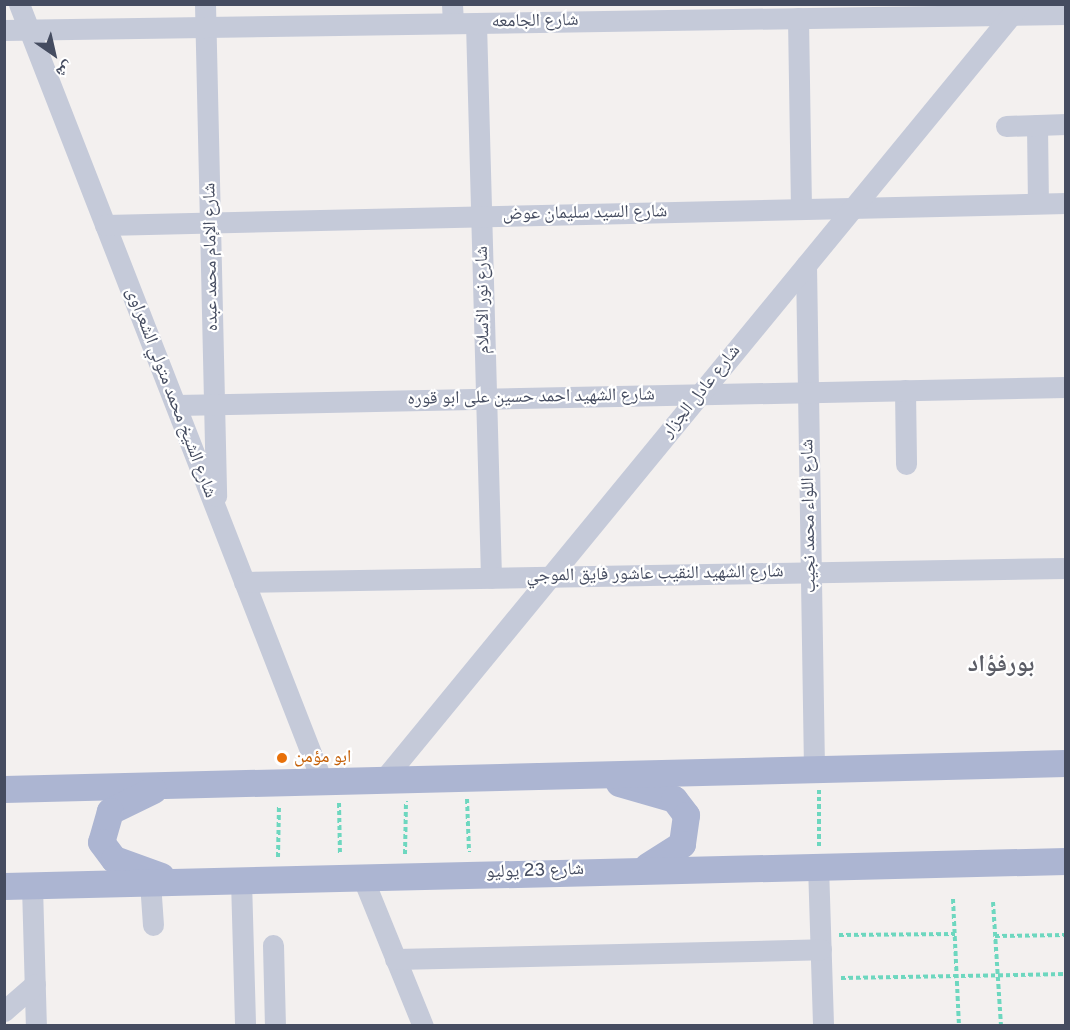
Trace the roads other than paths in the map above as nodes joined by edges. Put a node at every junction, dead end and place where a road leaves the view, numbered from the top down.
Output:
1 (19, 4) edge
2 (205, 4) edge
3 (1016, 10) edge
4 (873, 11) edge
5 (629, 12) edge
6 (453, 14) edge
7 (1065, 14) edge
8 (798, 18) junction
9 (476, 22) junction
10 (206, 27) junction
11 (28, 29) junction
12 (4, 30) edge
13 (1065, 124) edge
14 (1037, 125) junction
15 (1006, 126) dead end
16 (1038, 203) junction
17 (1065, 203) edge
18 (853, 208) junction
19 (801, 209) junction
20 (482, 217) junction
21 (212, 223) junction
22 (105, 225) junction
23 (806, 265) junction
24 (1065, 387) edge
25 (905, 390) junction
26 (808, 392) junction
27 (699, 395) junction
28 (486, 399) junction
29 (214, 404) junction
30 (176, 405) junction
31 (906, 464) dead end
32 (216, 510) junction
33 (1065, 568) edge
34 (811, 572) junction
35 (550, 577) junction
36 (491, 578) junction
37 (244, 582) junction
38 (1065, 764) edge
39 (816, 768) junction
40 (589, 775) junction
41 (395, 779) junction
42 (330, 781) junction
43 (162, 785) junction
44 (4, 789) edge
45 (1065, 861) edge
46 (818, 865) junction
47 (640, 869) junction
48 (351, 877) junction
49 (241, 880) junction
50 (162, 881) junction
51 (4, 886) edge
52 (32, 886) junction
53 (153, 925) dead end
54 (820, 942) junction
55 (273, 945) dead end
56 (396, 959) junction
57 (35, 984) junction
58 (4, 1011) edge
59 (36, 1026) edge
60 (245, 1026) edge
61 (274, 1026) edge
62 (423, 1026) edge
63 (823, 1026) edge

1 - 11 street, شارع الشيخ محمد متولي الشعراوى
2 - 10 street, شارع الإمام محمد عبده
3 - 4 street, شارع الجامعه
3 - 7 street, شارع الجامعه
3 - 18 street, شارع عادل الجزار
4 - 8 street, شارع الجامعه
5 - 8 street, شارع الجامعه
5 - 9 street, شارع الجامعه
6 - 9 street, شارع الجامعه
6 - 10 street, شارع الجامعه
8 - 19 street
9 - 20 street, شارع نور الاسلام
10 - 11 street, شارع الجامعه
10 - 21 street, شارع الإمام محمد عبده
11 - 12 street, شارع الجامعه
11 - 22 street, شارع الشيخ محمد متولي الشعراوى
13 - 14 street
14 - 15 street
14 - 16 street
16 - 17 street, شارع السيد سليمان عوض
16 - 18 street, شارع السيد سليمان عوض
18 - 19 street, شارع السيد سليمان عوض
18 - 23 street, شارع عادل الجزار
19 - 20 street, شارع السيد سليمان عوض
20 - 21 street, شارع السيد سليمان عوض
20 - 28 street, شارع نور الاسلام
21 - 22 street, شارع السيد سليمان عوض
21 - 29 street, شارع الإمام محمد عبده
22 - 30 street, شارع الشيخ محمد متولي الشعراوى
23 - 26 street, شارع اللواء محمد نجيب
23 - 27 street, شارع عادل الجزار
24 - 25 street, شارع الشهيد احمد حسين على ابو قوره
25 - 26 street, شارع الشهيد احمد حسين على ابو قوره
25 - 31 street
26 - 27 street, شارع الشهيد احمد حسين على ابو قوره
26 - 34 street, شارع اللواء محمد نجيب
27 - 28 street, شارع الشهيد احمد حسين على ابو قوره
27 - 35 street, شارع عادل الجزار
28 - 29 street, شارع الشهيد احمد حسين على ابو قوره
28 - 36 street, شارع نور الاسلام
29 - 30 street, شارع الشهيد احمد حسين على ابو قوره
29 - 32 street, شارع الإمام محمد عبده
30 - 32 street, شارع الشيخ محمد متولي الشعراوى
32 - 37 street, شارع الشيخ محمد متولي الشعراوى
33 - 34 street, شارع الشهيد النقيب عاشور فايق الموجي
34 - 35 street, شارع الشهيد النقيب عاشور فايق الموجي
34 - 39 street, شارع اللواء محمد نجيب
35 - 36 street, شارع الشهيد النقيب عاشور فايق الموجي
35 - 41 street, شارع عادل الجزار
36 - 37 street, شارع الشهيد النقيب عاشور فايق الموجي
37 - 42 street, شارع الشيخ محمد متولي الشعراوى
38 - 39 main road
39 - 40 main road
40 - 41 main road
40 - 47 main road
41 - 42 main road
42 - 43 main road
43 - 44 main road
43 - 50 main road
45 - 46 main road, شارع 23 يوليو
46 - 47 main road, شارع 23 يوليو
46 - 54 street
47 - 48 main road, شارع 23 يوليو
48 - 49 main road, شارع 23 يوليو
48 - 56 street
49 - 50 main road, شارع 23 يوليو
49 - 60 street
50 - 52 main road, شارع 23 يوليو
50 - 53 street
51 - 52 main road, شارع 23 يوليو
52 - 57 street
54 - 56 street
54 - 63 street
55 - 61 street
56 - 62 street
57 - 58 street
57 - 59 street

